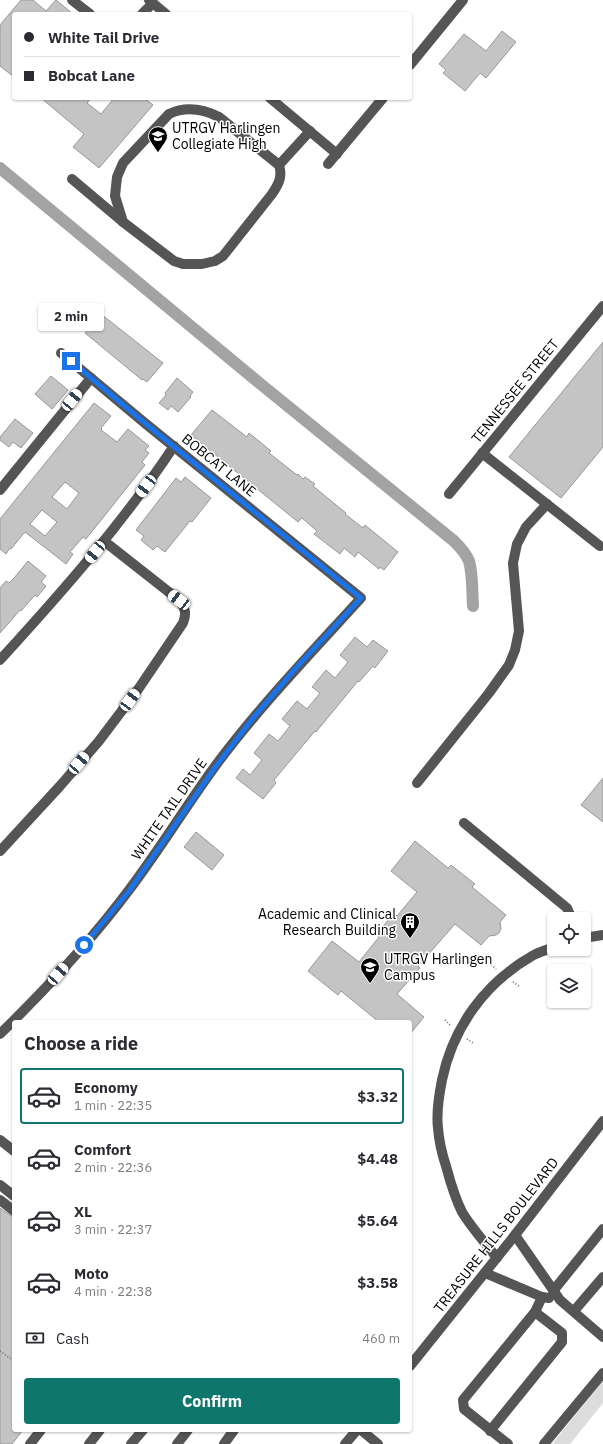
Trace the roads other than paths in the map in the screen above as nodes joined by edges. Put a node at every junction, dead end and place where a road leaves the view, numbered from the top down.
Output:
1 (72, 0) edge
2 (463, 0) edge
3 (151, 2) edge
4 (87, 12) edge
5 (144, 12) edge
6 (164, 12) edge
7 (412, 63) edge
8 (272, 100) edge
9 (381, 100) edge
10 (310, 131) junction
11 (337, 154) junction
12 (328, 164) dead end
13 (279, 165) junction
14 (72, 179) dead end
15 (123, 222) junction
16 (603, 306) edge
17 (61, 353) dead end
18 (91, 378) junction
19 (174, 446) junction
20 (482, 452) junction
21 (0, 490) edge
22 (449, 494) dead end
23 (547, 504) junction
24 (104, 542) junction
25 (600, 546) dead end
26 (361, 598) joint
27 (0, 660) edge
28 (417, 783) dead end
29 (464, 823) dead end
30 (0, 852) edge
31 (569, 912) edge
32 (603, 935) edge
33 (591, 937) edge
34 (547, 950) edge
35 (14, 1020) edge
36 (12, 1022) edge
37 (0, 1034) edge
38 (603, 1121) edge
39 (0, 1140) edge
40 (12, 1149) edge
41 (0, 1185) edge
42 (12, 1194) edge
43 (0, 1200) edge
44 (12, 1209) edge
45 (603, 1229) edge
46 (515, 1235) junction
47 (496, 1258) junction
48 (485, 1273) junction
49 (603, 1277) edge
50 (553, 1290) junction
51 (542, 1297) junction
52 (560, 1300) junction
53 (535, 1312) junction
54 (574, 1312) junction
55 (603, 1336) edge
56 (412, 1360) edge
57 (603, 1373) edge
58 (490, 1431) junction
59 (39, 1432) edge
60 (98, 1432) edge
61 (141, 1432) edge
62 (186, 1432) edge
63 (233, 1432) edge
64 (355, 1432) edge
65 (363, 1432) edge
66 (30, 1444) edge
67 (89, 1444) edge
68 (131, 1444) edge
69 (177, 1444) edge
70 (224, 1444) edge
71 (345, 1444) edge
72 (378, 1444) edge
73 (508, 1444) edge
74 (544, 1444) edge

1 - 4 street
2 - 7 street
3 - 5 street
3 - 6 street
8 - 10 street
9 - 11 street
10 - 11 street
10 - 13 street
11 - 12 street
13 - 15 street
13 - 15 street
14 - 15 street
16 - 20 street, TENNESSEE STREET
17 - 18 street, BOBCAT LANE
18 - 19 street, BOBCAT LANE
18 - 21 street
19 - 24 street
19 - 26 street, BOBCAT LANE
20 - 22 street, TENNESSEE STREET
20 - 23 street
23 - 25 street
23 - 28 street
24 - 27 street
24 - 30 street
26 - 35 street, WHITE TAIL DRIVE
29 - 31 street
32 - 33 street
34 - 47 street
36 - 37 street, WHITE TAIL DRIVE
38 - 46 street, TREASURE HILLS BOULEVARD
39 - 40 street
41 - 42 street
43 - 44 street
45 - 50 street
46 - 47 street, TREASURE HILLS BOULEVARD
46 - 50 street
47 - 48 street, TREASURE HILLS BOULEVARD
48 - 51 street
48 - 56 street, TREASURE HILLS BOULEVARD
49 - 54 street
50 - 52 street
51 - 52 street
51 - 53 street
52 - 54 street
53 - 58 street
53 - 58 street
54 - 55 street
57 - 74 street
58 - 73 street
59 - 66 street
60 - 67 street
61 - 68 street
62 - 69 street
63 - 70 street
64 - 71 street
65 - 72 street

